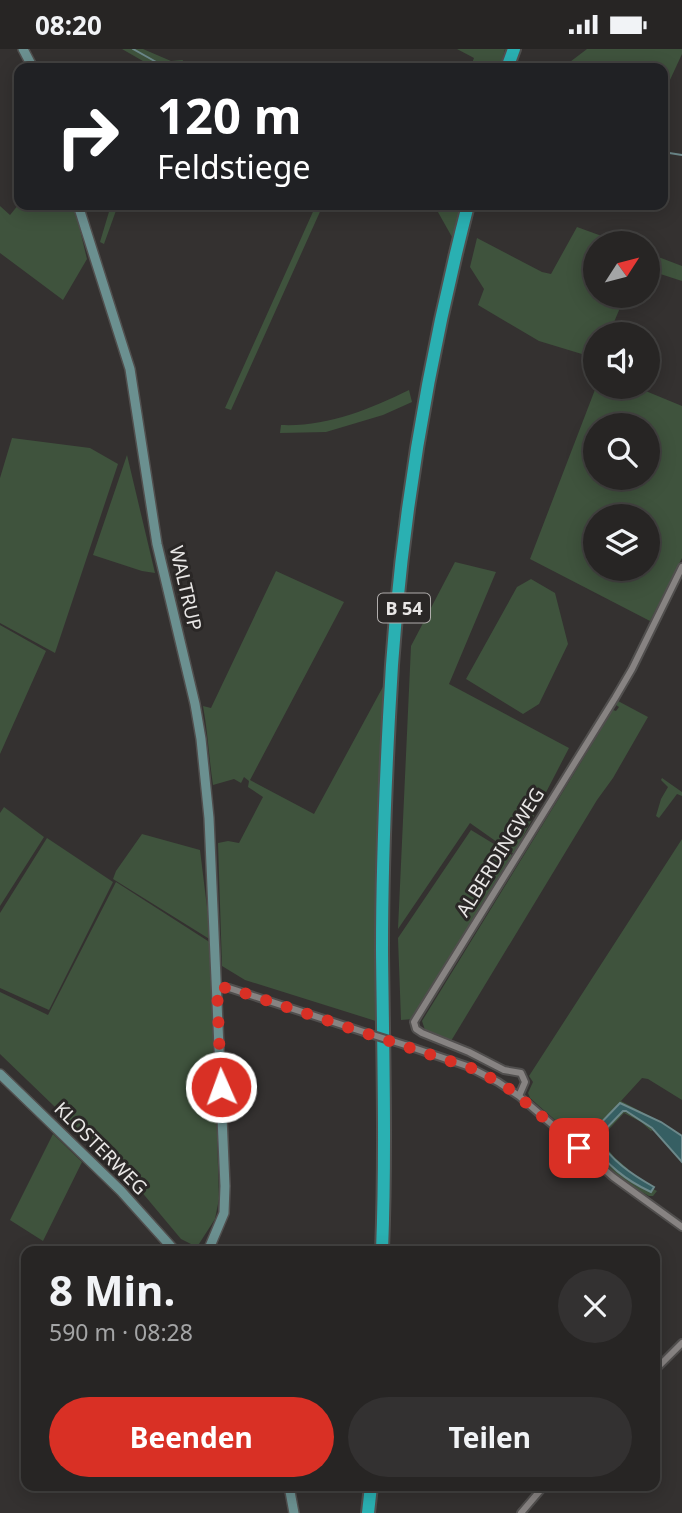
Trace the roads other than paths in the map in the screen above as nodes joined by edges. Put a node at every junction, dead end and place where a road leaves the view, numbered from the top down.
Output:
1 (80, 210) edge
2 (467, 210) edge
3 (474, 210) edge
4 (682, 567) edge
5 (217, 987) junction
6 (0, 1074) edge
7 (519, 1096) junction
8 (682, 1227) edge
9 (170, 1246) edge
10 (210, 1246) edge
11 (385, 1246) edge
12 (385, 1246) edge
13 (682, 1343) edge
14 (660, 1365) edge
15 (290, 1491) edge
16 (367, 1491) edge
17 (540, 1491) edge
18 (294, 1513) edge
19 (365, 1513) edge
20 (522, 1513) edge

1 - 5 main road, WALTRUP
2 - 11 highway, B 54
3 - 12 highway, B 54
4 - 7 street, ALBERDINGWEG
5 - 7 street, bridge
5 - 10 main road, WALTRUP
6 - 9 main road, KLOSTERWEG
7 - 8 street
13 - 14 street
15 - 18 main road
16 - 19 highway
17 - 20 street

